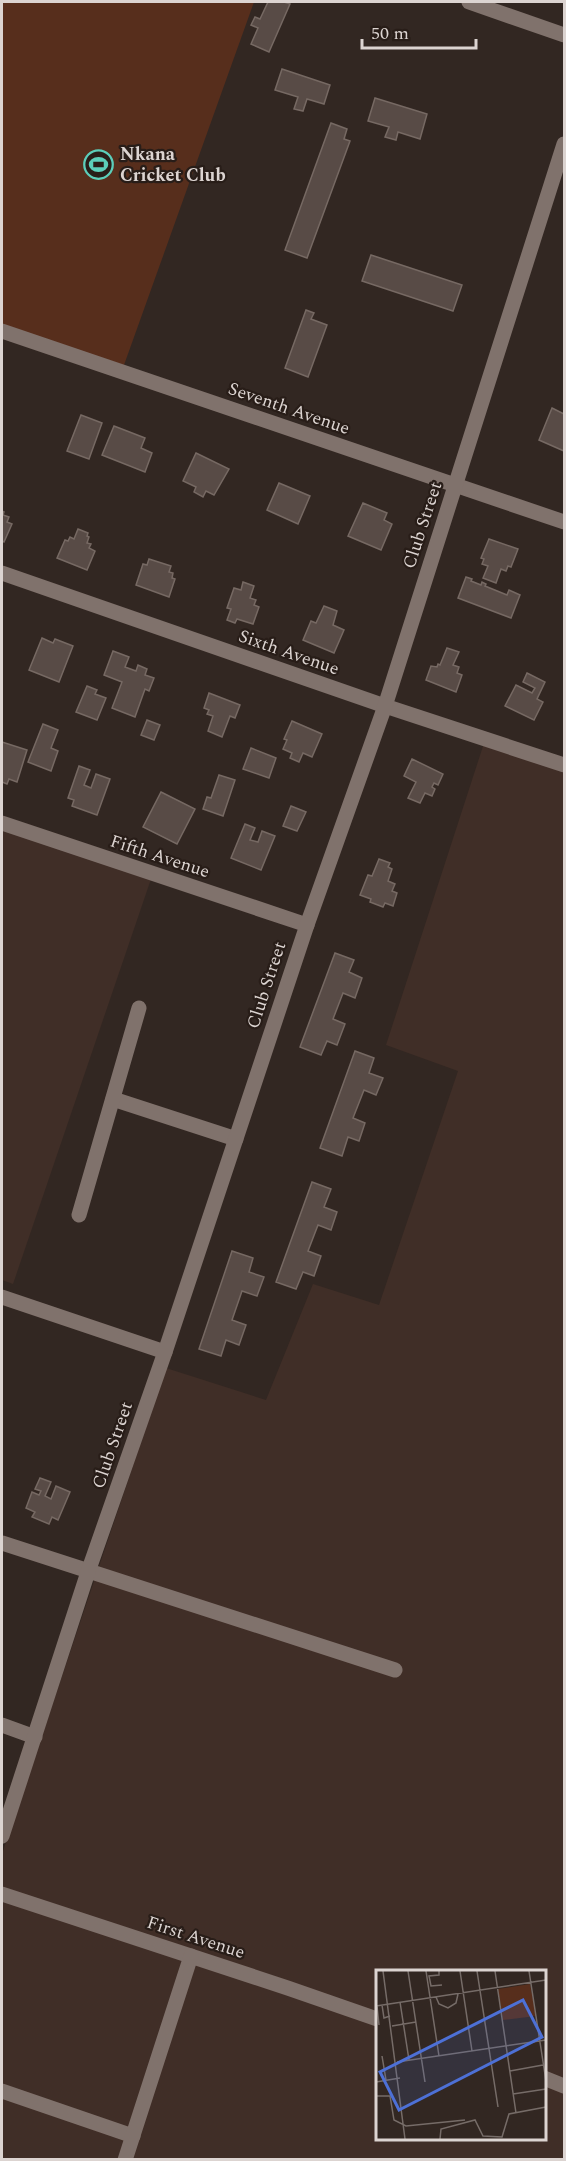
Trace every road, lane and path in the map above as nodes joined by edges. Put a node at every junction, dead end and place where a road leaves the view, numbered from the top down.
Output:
1 (469, 2) edge
2 (564, 36) edge
3 (564, 144) edge
4 (2, 331) edge
5 (455, 485) junction
6 (564, 522) edge
7 (2, 573) edge
8 (385, 706) junction
9 (564, 765) edge
10 (2, 823) edge
11 (307, 925) junction
12 (139, 1008) dead end
13 (113, 1099) junction
14 (236, 1139) junction
15 (79, 1215) dead end
16 (2, 1298) edge
17 (165, 1352) junction
18 (2, 1543) edge
19 (88, 1572) junction
20 (395, 1670) dead end
21 (2, 1725) edge
22 (35, 1737) junction
23 (2, 1836) edge
24 (2, 1894) edge
25 (190, 1956) junction
26 (376, 2019) edge
27 (545, 2079) edge
28 (564, 2086) edge
29 (2, 2091) edge
30 (133, 2136) junction
31 (125, 2160) edge

1 - 2 street
3 - 5 street, Club Street
4 - 5 street, Seventh Avenue
5 - 6 street, Seventh Avenue
5 - 8 street, Club Street
7 - 8 street, Sixth Avenue
8 - 9 street, Sixth Avenue
8 - 11 street, Club Street
10 - 11 street, Fifth Avenue
11 - 14 street, Club Street
12 - 13 street
13 - 14 street
13 - 15 street
14 - 17 street, Club Street
16 - 17 street
17 - 19 street, Club Street
18 - 19 street
19 - 20 street
19 - 22 street, Club Street
21 - 22 street
22 - 23 street, Club Street
24 - 25 street, First Avenue
25 - 26 street, First Avenue
25 - 30 street
27 - 28 street
29 - 30 street
30 - 31 street

